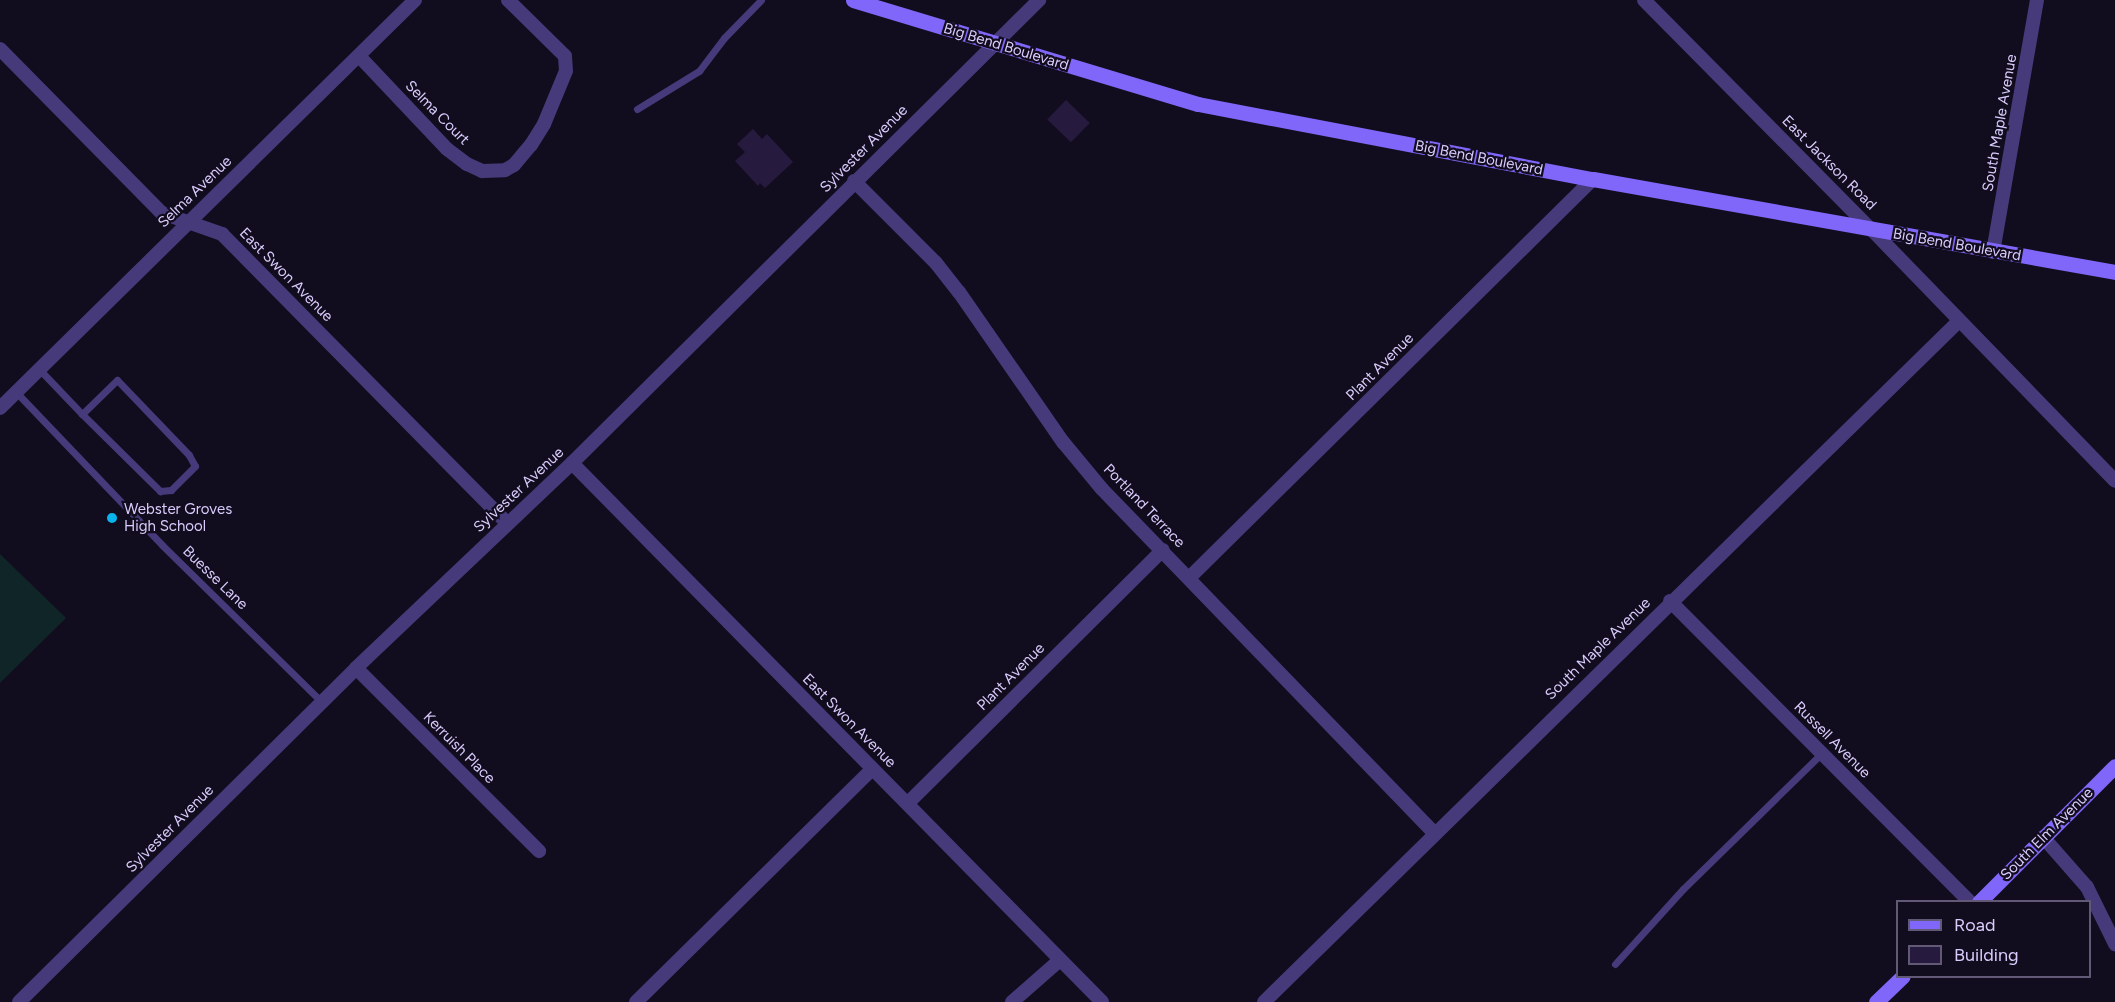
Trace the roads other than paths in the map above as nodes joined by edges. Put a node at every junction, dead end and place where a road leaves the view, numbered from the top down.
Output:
1 (414, 0) edge
2 (508, 0) edge
3 (761, 0) edge
4 (853, 0) edge
5 (1039, 0) edge
6 (1644, 0) edge
7 (2037, 0) edge
8 (995, 44) junction
9 (0, 49) edge
10 (359, 56) junction
11 (637, 109) dead end
12 (1593, 179) junction
13 (854, 181) junction
14 (187, 223) junction
15 (1872, 230) junction
16 (1994, 252) junction
17 (2115, 272) edge
18 (1959, 321) junction
19 (39, 369) junction
20 (16, 392) junction
21 (0, 408) edge
22 (82, 414) junction
23 (572, 463) junction
24 (2115, 481) edge
25 (507, 523) junction
26 (1163, 550) junction
27 (1190, 578) junction
28 (1671, 601) junction
29 (356, 668) junction
30 (322, 702) junction
31 (1822, 753) junction
32 (2115, 766) edge
33 (872, 769) junction
34 (908, 803) junction
35 (1434, 832) junction
36 (2043, 837) junction
37 (539, 851) dead end
38 (1968, 900) edge
39 (1981, 900) edge
40 (2115, 944) edge
41 (1060, 960) junction
42 (1615, 964) dead end
43 (1901, 978) edge
44 (19, 1002) edge
45 (636, 1002) edge
46 (1012, 1002) edge
47 (1102, 1002) edge
48 (1264, 1002) edge
49 (1876, 1002) edge

1 - 10 street, Selma Avenue
2 - 10 street, Selma Court
3 - 11 lane
4 - 8 main road, Big Bend Boulevard
5 - 8 street, Sylvester Avenue
6 - 15 street, East Jackson Road
7 - 16 street, South Maple Avenue
8 - 12 main road, Big Bend Boulevard
8 - 13 street, Sylvester Avenue
9 - 14 street, East Swon Avenue
10 - 14 street, Selma Avenue
12 - 15 main road, Big Bend Boulevard
12 - 27 street, Plant Avenue
13 - 23 street, Sylvester Avenue
13 - 26 street, Portland Terrace
14 - 19 street, Selma Avenue
14 - 25 street, East Swon Avenue
15 - 16 main road, Big Bend Boulevard
15 - 18 street, East Jackson Road
16 - 17 main road, Big Bend Boulevard
18 - 24 street, East Jackson Road
18 - 28 street, South Maple Avenue
19 - 20 street, Selma Avenue
19 - 22 lane
20 - 21 street, Selma Avenue
20 - 30 lane, Buesse Lane
22 - 22 lane
23 - 25 street, Sylvester Avenue
23 - 33 street, East Swon Avenue
25 - 29 street, Sylvester Avenue
26 - 27 street, Portland Terrace
26 - 34 street, Plant Avenue
27 - 35 street, Portland Terrace
28 - 31 street, Russell Avenue
28 - 35 street, South Maple Avenue
29 - 30 street, Sylvester Avenue
29 - 37 street, Kerruish Place
30 - 44 street, Sylvester Avenue
31 - 38 street, Russell Avenue
31 - 42 lane
32 - 36 main road, South Elm Avenue
33 - 34 street, East Swon Avenue
33 - 45 street
34 - 41 street, East Swon Avenue
35 - 48 street, South Maple Avenue
36 - 39 main road, South Elm Avenue
36 - 40 street
41 - 46 street
41 - 47 street, East Swon Avenue
43 - 49 main road

